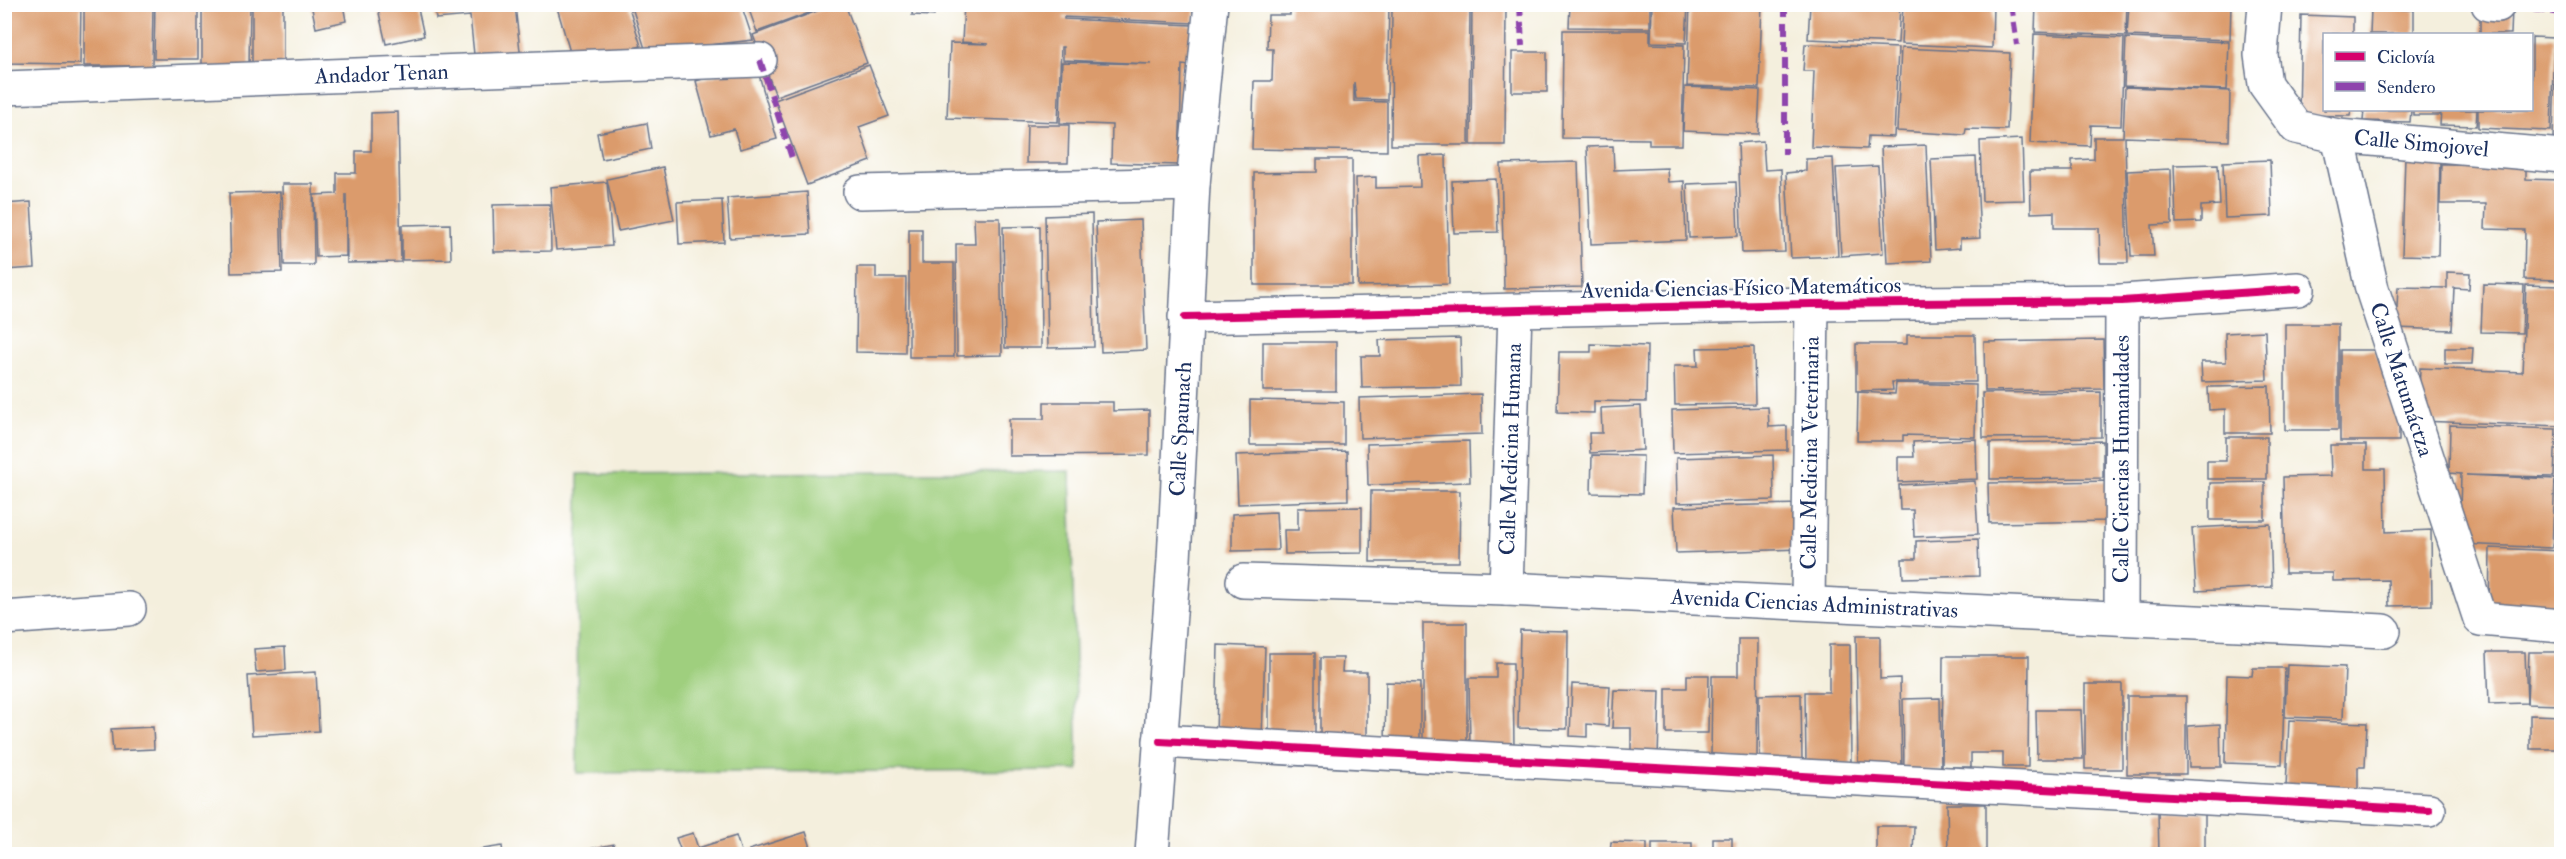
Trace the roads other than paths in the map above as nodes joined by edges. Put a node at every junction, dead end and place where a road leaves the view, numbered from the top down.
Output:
1 (1211, 4) edge
2 (2265, 4) edge
3 (760, 60) dead end
4 (4, 88) edge
5 (2338, 136) junction
6 (2562, 156) edge
7 (1193, 183) junction
8 (860, 192) dead end
9 (2298, 289) dead end
10 (2122, 301) junction
11 (1812, 304) junction
12 (1515, 311) junction
13 (1185, 317) junction
14 (1243, 581) dead end
15 (1506, 589) junction
16 (1808, 603) junction
17 (129, 609) dead end
18 (4, 618) edge
19 (2121, 618) junction
20 (2562, 626) edge
21 (2384, 631) dead end
22 (1160, 741) junction
23 (2428, 810) dead end
24 (1152, 855) edge

1 - 7 street, Calle Spaunach
2 - 5 street, Calle Simojovel
3 - 4 street, Andador Tenan
5 - 6 street, Calle Simojovel
5 - 20 street, Calle Matumáctza
7 - 8 street
7 - 13 street, Calle Spaunach
9 - 10 street, Avenida Ciencias Físico Matemáticos
10 - 11 street, Avenida Ciencias Físico Matemáticos
10 - 19 street, Calle Ciencias Humanidades
11 - 12 street, Avenida Ciencias Físico Matemáticos
11 - 16 street, Calle Medicina Veterinaria
12 - 13 street, Avenida Ciencias Físico Matemáticos
12 - 15 street, Calle Medicina Humana
13 - 22 street, Calle Spaunach
14 - 15 street, Avenida Ciencias Administrativas
15 - 16 street, Avenida Ciencias Administrativas
16 - 19 street, Avenida Ciencias Administrativas
17 - 18 street
19 - 21 street, Avenida Ciencias Administrativas
22 - 23 street
22 - 24 street, Calle Spaunach

